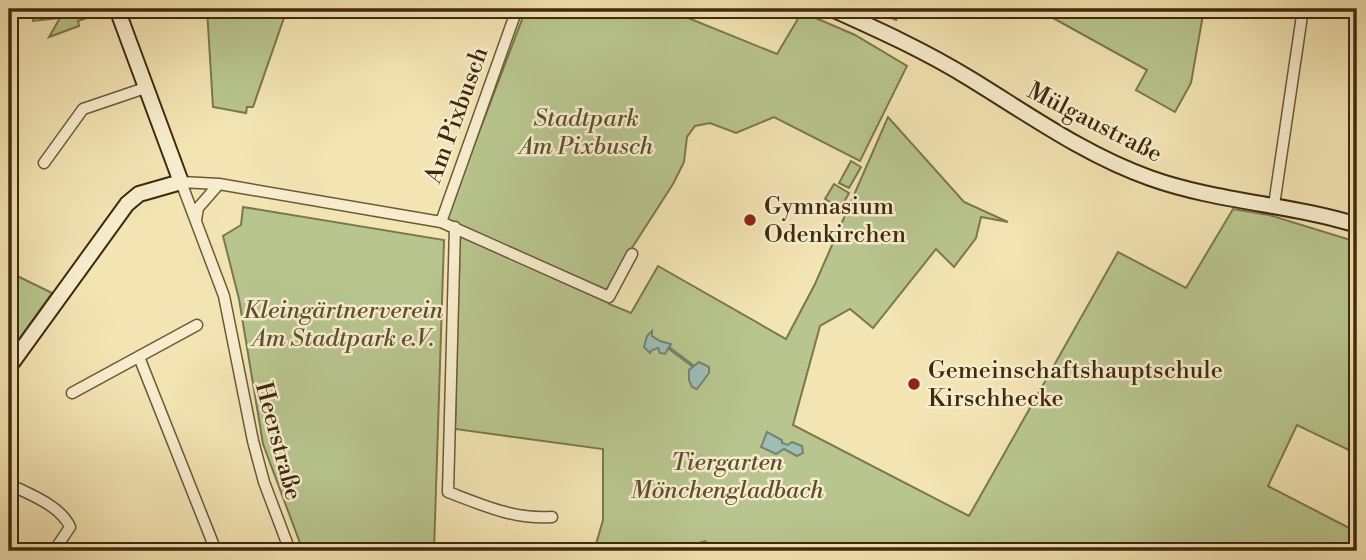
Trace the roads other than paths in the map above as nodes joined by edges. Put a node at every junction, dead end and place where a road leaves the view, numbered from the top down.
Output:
1 (117, 9) edge
2 (517, 9) edge
3 (832, 9) edge
4 (1303, 9) edge
5 (145, 88) junction
6 (44, 163) dead end
7 (181, 181) junction
8 (219, 184) junction
9 (1274, 205) junction
10 (196, 220) junction
11 (441, 222) junction
12 (1357, 225) edge
13 (455, 227) junction
14 (632, 254) dead end
15 (197, 324) dead end
16 (139, 356) junction
17 (9, 367) edge
18 (72, 393) dead end
19 (15, 487) dead end
20 (552, 517) dead end
21 (57, 548) edge
22 (71, 551) edge
23 (216, 551) edge
24 (290, 551) edge

1 - 5 street
2 - 11 street, Am Pixbusch
3 - 9 street, Mülgaustraße
4 - 9 street
5 - 6 street
5 - 7 street
7 - 8 street
7 - 10 street, Heerstraße
7 - 17 street
8 - 10 street
8 - 11 street
9 - 12 street, Mülgaustraße
10 - 24 street, Heerstraße
11 - 13 street, Am Pixbusch
13 - 14 street, Am Pixbusch
13 - 20 street
15 - 16 street
16 - 18 street
16 - 23 street
19 - 21 street
21 - 22 street

